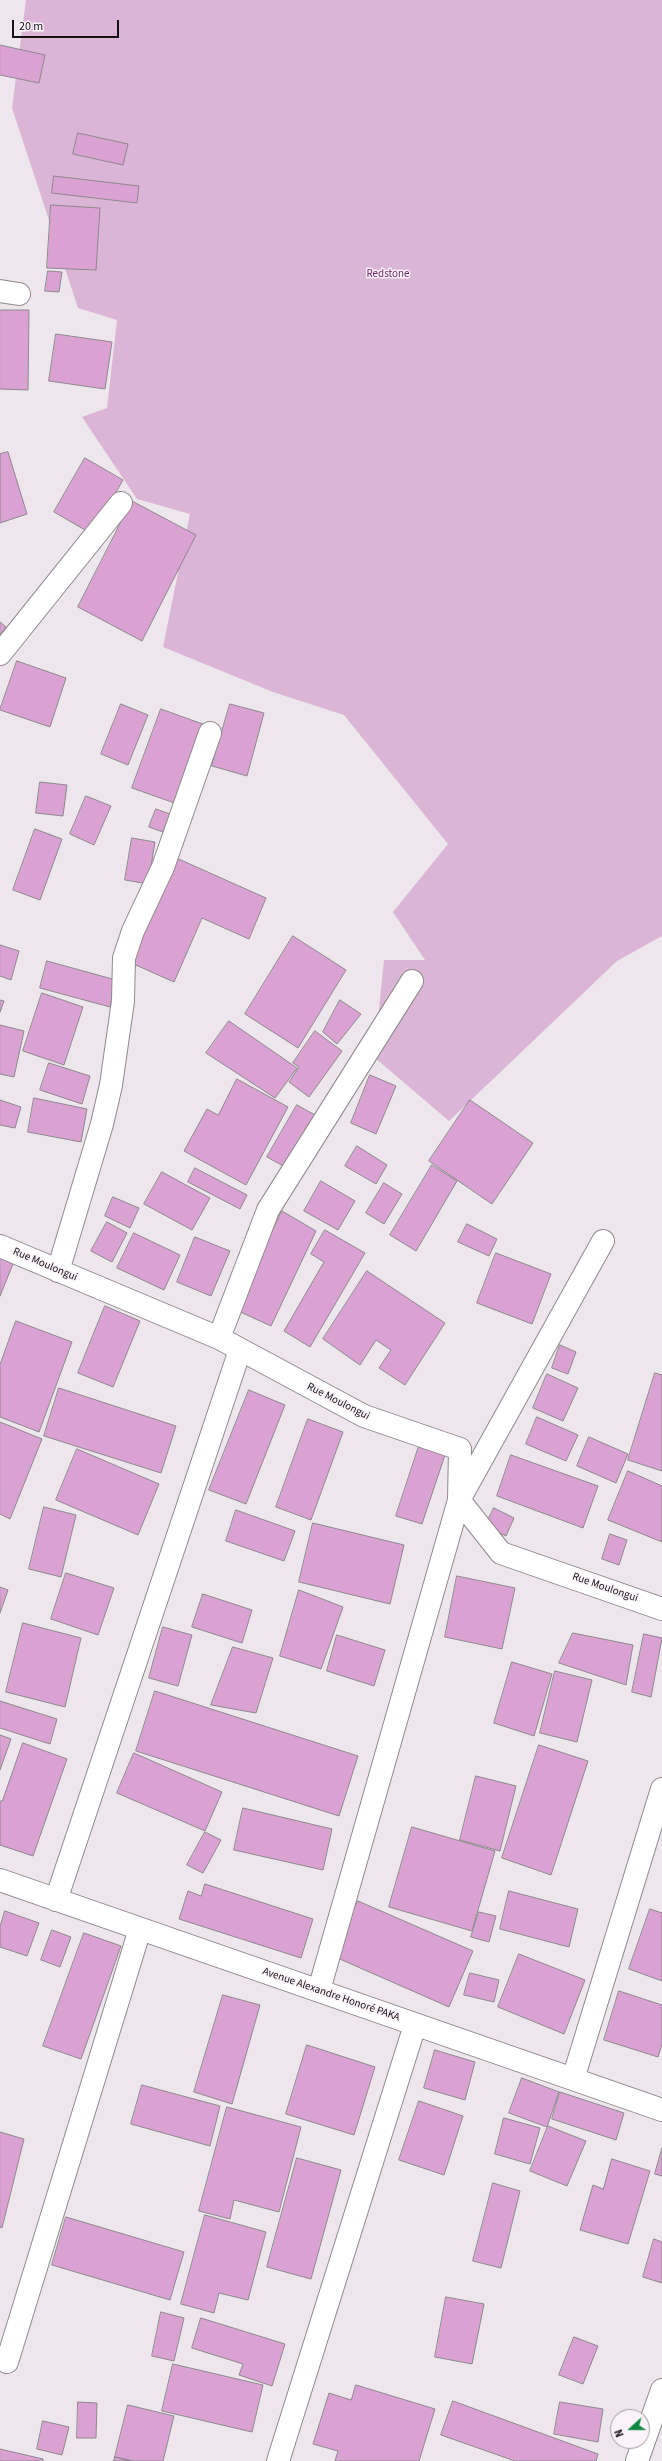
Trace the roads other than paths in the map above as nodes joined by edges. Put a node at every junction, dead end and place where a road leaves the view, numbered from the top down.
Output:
1 (121, 503) dead end
2 (0, 654) edge
3 (210, 733) dead end
4 (412, 981) dead end
5 (603, 1241) dead end
6 (0, 1246) edge
7 (58, 1271) junction
8 (219, 1338) junction
9 (240, 1350) junction
10 (459, 1500) junction
11 (662, 1608) edge
12 (662, 1789) edge
13 (0, 1880) edge
14 (56, 1900) junction
15 (140, 1929) junction
16 (318, 1990) junction
17 (415, 2025) junction
18 (573, 2080) junction
19 (662, 2110) edge
20 (8, 2362) dead end
21 (662, 2390) edge
22 (278, 2461) edge
23 (637, 2461) edge

1 - 2 street
3 - 7 street
4 - 8 street
5 - 10 street
6 - 7 street, Rue Moulongui
7 - 8 street, Rue Moulongui
8 - 9 street, Rue Moulongui
9 - 10 street, Rue Moulongui
9 - 14 street
10 - 11 street, Rue Moulongui
10 - 16 street
12 - 18 street
13 - 14 street, Avenue Alexandre Honoré PAKA
14 - 15 street, Avenue Alexandre Honoré PAKA
15 - 16 street, Avenue Alexandre Honoré PAKA
15 - 20 street
16 - 17 street, Avenue Alexandre Honoré PAKA
17 - 18 street, Avenue Alexandre Honoré PAKA
17 - 22 street
18 - 19 street, Avenue Alexandre Honoré PAKA
21 - 23 street

